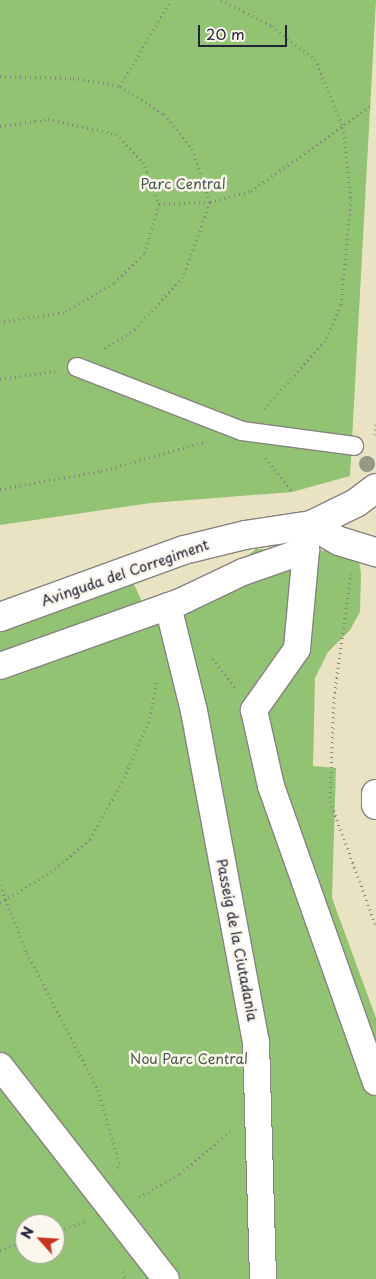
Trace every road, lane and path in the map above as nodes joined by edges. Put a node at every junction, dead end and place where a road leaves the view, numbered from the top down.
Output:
1 (171, 0) edge
2 (222, 0) edge
3 (0, 76) edge
4 (120, 86) junction
5 (371, 106) dead end
6 (0, 126) edge
7 (343, 127) junction
8 (210, 202) junction
9 (159, 204) junction
10 (0, 322) edge
11 (77, 367) junction
12 (0, 379) edge
13 (376, 423) edge
14 (242, 431) junction
15 (375, 439) edge
16 (354, 446) dead end
17 (376, 488) edge
18 (0, 489) edge
19 (292, 492) dead end
20 (311, 525) junction
21 (367, 549) edge
22 (168, 606) junction
23 (0, 616) edge
24 (0, 666) edge
25 (156, 681) dead end
26 (376, 794) edge
27 (376, 800) edge
28 (376, 805) edge
29 (0, 885) edge
30 (5, 901) junction
31 (0, 902) edge
32 (376, 926) edge
33 (0, 1066) edge
34 (376, 1082) edge
35 (257, 1100) junction
36 (112, 1208) junction
37 (65, 1228) edge
38 (15, 1245) edge
39 (0, 1250) edge
40 (122, 1264) dead end
41 (125, 1279) edge
42 (166, 1279) edge
43 (263, 1279) edge

1 - 4 path
2 - 7 path
3 - 4 path
4 - 8 path
5 - 7 path
6 - 9 path
7 - 8 path
7 - 14 path
8 - 9 path
8 - 11 path
9 - 10 path
11 - 12 path
11 - 14 lane
13 - 15 path
14 - 16 lane
14 - 18 path
14 - 19 path
17 - 20 street, Avinguda del Corregiment
20 - 21 street
20 - 23 street, Avinguda del Corregiment
21 - 32 path
22 - 24 street
22 - 34 street
22 - 35 street, Passeig de la Ciutadania
25 - 30 path
26 - 27 street
27 - 28 street
29 - 30 path
30 - 31 path
30 - 36 path
33 - 36 street
35 - 36 path
35 - 43 street, Passeig de la Ciutadania
36 - 37 path
36 - 42 street
38 - 39 path
40 - 41 path

